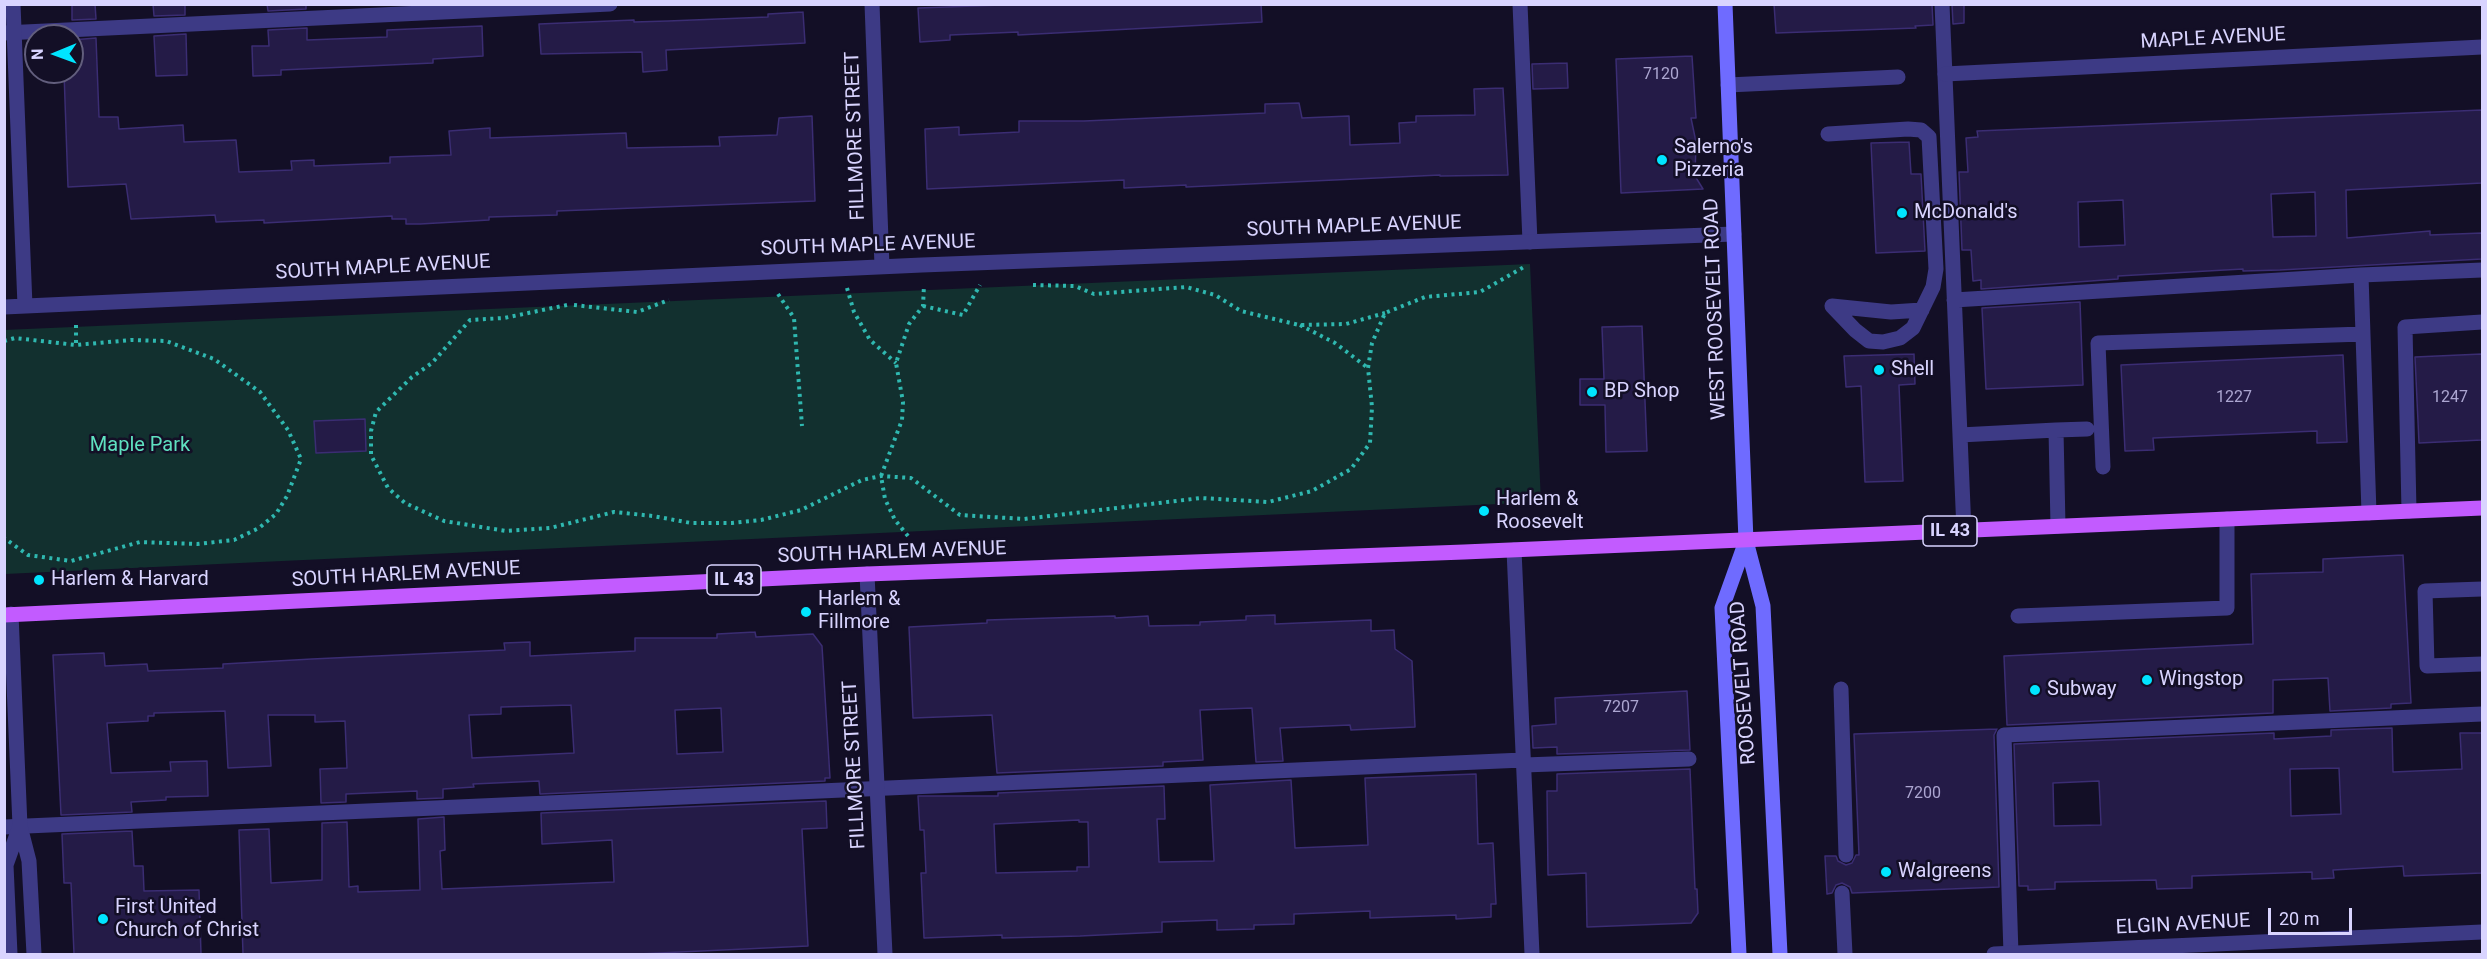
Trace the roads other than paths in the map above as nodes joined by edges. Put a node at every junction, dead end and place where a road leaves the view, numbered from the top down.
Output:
1 (13, 4) edge
2 (610, 4) edge
3 (872, 4) edge
4 (1520, 4) edge
5 (1725, 4) edge
6 (1942, 4) edge
7 (9, 33) edge
8 (2482, 47) edge
9 (1945, 74) junction
10 (1898, 77) dead end
11 (1728, 85) junction
12 (1827, 134) dead end
13 (1734, 234) junction
14 (1530, 242) junction
15 (882, 266) junction
16 (2482, 270) edge
17 (2361, 275) junction
18 (1954, 300) junction
19 (25, 306) junction
20 (4, 307) edge
21 (1922, 310) junction
22 (2482, 322) edge
23 (2363, 334) junction
24 (2088, 429) dead end
25 (2056, 430) junction
26 (1960, 435) junction
27 (2103, 467) dead end
28 (2482, 508) edge
29 (2409, 511) junction
30 (2369, 513) junction
31 (2227, 519) junction
32 (2058, 526) junction
33 (1964, 531) junction
34 (1746, 540) junction
35 (1514, 550) junction
36 (867, 574) junction
37 (2482, 589) edge
38 (8, 615) edge
39 (2018, 616) dead end
40 (2482, 664) edge
41 (1841, 689) dead end
42 (2482, 714) edge
43 (1689, 759) dead end
44 (1523, 762) junction
45 (876, 789) junction
46 (12, 826) edge
47 (1846, 855) dead end
48 (1842, 893) dead end
49 (2482, 932) edge
50 (10, 954) edge
51 (34, 954) edge
52 (885, 954) edge
53 (1532, 954) edge
54 (1739, 954) edge
55 (1780, 954) edge
56 (1845, 954) edge
57 (1994, 954) edge
58 (2011, 954) edge

1 - 7 street
2 - 7 street
3 - 15 street, FILLMORE STREET
4 - 14 street
5 - 11 main road, WEST ROOSEVELT ROAD
6 - 9 street
7 - 19 street
8 - 9 street, MAPLE AVENUE
9 - 18 street
10 - 11 street
11 - 13 main road, WEST ROOSEVELT ROAD
12 - 21 street
13 - 14 street, SOUTH MAPLE AVENUE
13 - 34 main road, WEST ROOSEVELT ROAD
14 - 15 street, SOUTH MAPLE AVENUE
15 - 19 street, SOUTH MAPLE AVENUE
16 - 17 street
17 - 18 street
17 - 23 street
18 - 26 street
19 - 20 street, SOUTH MAPLE AVENUE
21 - 21 street
22 - 29 street
23 - 27 street
23 - 30 street
24 - 25 street
25 - 26 street
25 - 32 street
26 - 33 street
28 - 29 main road, IL 43
29 - 30 main road, IL 43
30 - 31 main road, IL 43
31 - 32 main road, IL 43
31 - 39 street
32 - 33 main road, IL 43
33 - 34 main road, IL 43
34 - 35 main road, SOUTH HARLEM AVENUE / IL 43
34 - 54 main road, ROOSEVELT ROAD
34 - 55 main road, ROOSEVELT ROAD
35 - 36 main road, SOUTH HARLEM AVENUE / IL 43
35 - 44 street
36 - 38 main road, SOUTH HARLEM AVENUE / IL 43
36 - 45 street, FILLMORE STREET
37 - 40 street
38 - 46 street
41 - 47 street
42 - 58 street
43 - 44 street
44 - 45 street
44 - 53 street
45 - 46 street
45 - 52 street, FILLMORE STREET
46 - 50 street
46 - 51 street
48 - 56 street
49 - 58 street, ELGIN AVENUE
57 - 58 street, ELGIN AVENUE

